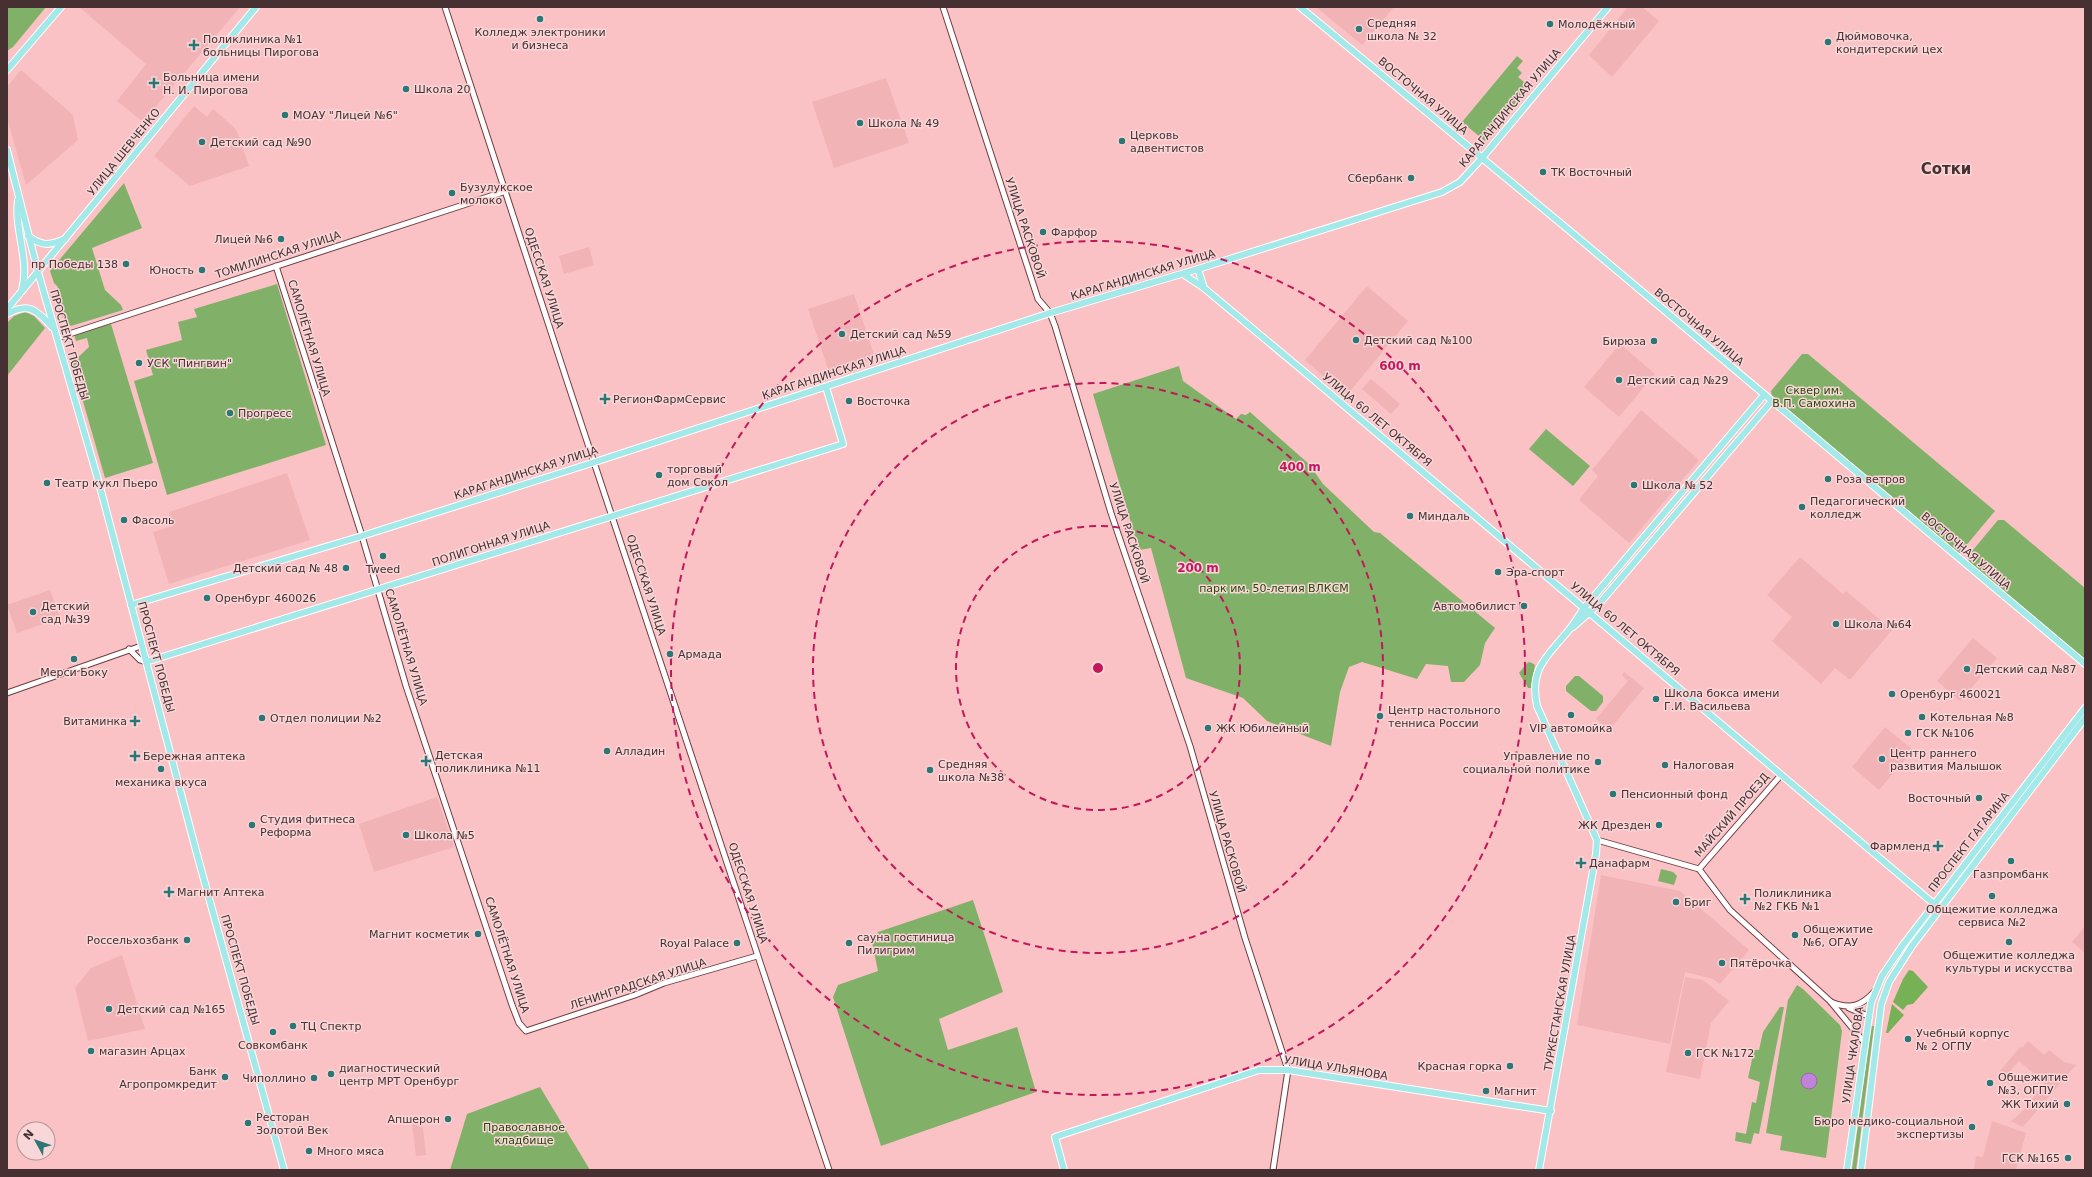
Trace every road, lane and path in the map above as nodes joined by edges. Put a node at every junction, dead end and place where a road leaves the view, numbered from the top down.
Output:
1 (61, 7) edge
2 (256, 7) edge
3 (445, 7) edge
4 (943, 7) edge
5 (1300, 7) edge
6 (1608, 7) edge
7 (10, 62) edge
8 (7, 70) edge
9 (7, 150) edge
10 (1482, 158) junction
11 (506, 191) junction
12 (18, 197) junction
13 (28, 236) junction
14 (66, 238) junction
15 (276, 266) junction
16 (1198, 269) junction
17 (38, 272) junction
18 (1183, 274) junction
19 (1204, 288) junction
20 (22, 292) junction
21 (7, 309) edge
22 (1050, 313) junction
23 (7, 314) edge
24 (53, 328) junction
25 (57, 338) junction
26 (826, 387) junction
27 (1764, 395) junction
28 (1771, 402) junction
29 (1728, 439) junction
30 (1735, 445) junction
31 (595, 462) junction
32 (1690, 484) junction
33 (1697, 490) junction
34 (612, 516) junction
35 (362, 536) junction
36 (378, 591) junction
37 (131, 605) junction
38 (1584, 608) junction
39 (1591, 614) junction
40 (1569, 630) junction
41 (141, 646) junction
42 (130, 649) junction
43 (146, 662) junction
44 (2085, 664) edge
45 (7, 693) edge
46 (2085, 708) edge
47 (2085, 718) edge
48 (1781, 775) junction
49 (1597, 840) junction
50 (1699, 869) junction
51 (1934, 904) junction
52 (1940, 909) junction
53 (757, 956) junction
54 (1875, 991) junction
55 (1883, 996) joint
56 (1830, 1001) junction
57 (1846, 1007) junction
58 (1868, 1016) junction
59 (1879, 1020) junction
60 (526, 1030) joint
61 (1864, 1042) junction
62 (1288, 1070) junction
63 (1551, 1111) junction
64 (284, 1170) edge
65 (829, 1170) edge
66 (1064, 1170) edge
67 (1273, 1170) edge
68 (1540, 1170) edge
69 (1847, 1170) edge
70 (1861, 1170) edge

1 - 7 main road
2 - 14 main road, УЛИЦА ШЕВЧЕНКО
3 - 11 street, ОДЕССКАЯ УЛИЦА
4 - 22 street, УЛИЦА РАСКОВОЙ
5 - 10 main road, ВОСТОЧНАЯ УЛИЦА
6 - 10 main road, КАРАГАНДИНСКАЯ УЛИЦА
7 - 8 main road
9 - 12 main road, ПРОСПЕКТ ПОБЕДЫ
10 - 16 main road, КАРАГАНДИНСКАЯ УЛИЦА
10 - 27 main road, ВОСТОЧНАЯ УЛИЦА
11 - 15 street, ТОМИЛИНСКАЯ УЛИЦА
11 - 31 street, ОДЕССКАЯ УЛИЦА
12 - 13 main road, ПРОСПЕКТ ПОБЕДЫ
12 - 20 main road
13 - 14 main road
13 - 17 main road, ПРОСПЕКТ ПОБЕДЫ
14 - 17 main road, УЛИЦА ШЕВЧЕНКО
15 - 25 street, ТОМИЛИНСКАЯ УЛИЦА
15 - 35 street, САМОЛЁТНАЯ УЛИЦА
16 - 18 main road, КАРАГАНДИНСКАЯ УЛИЦА
16 - 19 main road
17 - 20 main road, УЛИЦА ШЕВЧЕНКО
17 - 24 main road, ПРОСПЕКТ ПОБЕДЫ
18 - 19 main road, УЛИЦА 60 ЛЕТ ОКТЯБРЯ
18 - 22 main road, КАРАГАНДИНСКАЯ УЛИЦА
19 - 38 main road, УЛИЦА 60 ЛЕТ ОКТЯБРЯ
20 - 21 main road, УЛИЦА ШЕВЧЕНКО
22 - 26 main road, КАРАГАНДИНСКАЯ УЛИЦА
22 - 62 street, УЛИЦА РАСКОВОЙ
23 - 24 main road
24 - 25 main road, ПРОСПЕКТ ПОБЕДЫ
25 - 37 main road, ПРОСПЕКТ ПОБЕДЫ
26 - 31 main road, КАРАГАНДИНСКАЯ УЛИЦА
26 - 34 main road, ПОЛИГОННАЯ УЛИЦА
27 - 28 main road, ВОСТОЧНАЯ УЛИЦА
27 - 29 main road
28 - 30 main road
28 - 44 main road, ВОСТОЧНАЯ УЛИЦА
29 - 30 main road
29 - 32 main road
30 - 33 main road
31 - 34 street, ОДЕССКАЯ УЛИЦА
31 - 35 main road, КАРАГАНДИНСКАЯ УЛИЦА
32 - 33 main road
32 - 38 main road
33 - 39 main road
34 - 36 main road, ПОЛИГОННАЯ УЛИЦА
34 - 53 street, ОДЕССКАЯ УЛИЦА
35 - 36 street, САМОЛЁТНАЯ УЛИЦА
35 - 37 main road, КАРАГАНДИНСКАЯ УЛИЦА
36 - 43 main road, ПОЛИГОННАЯ УЛИЦА
36 - 60 street, САМОЛЁТНАЯ УЛИЦА
37 - 41 main road, ПРОСПЕКТ ПОБЕДЫ
38 - 39 main road, УЛИЦА 60 ЛЕТ ОКТЯБРЯ
38 - 40 main road
39 - 40 main road
39 - 48 main road, УЛИЦА 60 ЛЕТ ОКТЯБРЯ
40 - 49 main road
41 - 42 street
41 - 43 main road, ПРОСПЕКТ ПОБЕДЫ
42 - 43 street
42 - 45 street
43 - 64 main road, ПРОСПЕКТ ПОБЕДЫ
46 - 51 main road, ПРОСПЕКТ ГАГАРИНА
47 - 52 main road, ПРОСПЕКТ ГАГАРИНА
48 - 50 street, МАЙСКИЙ ПРОЕЗД
48 - 51 main road, УЛИЦА 60 ЛЕТ ОКТЯБРЯ
49 - 50 street
49 - 63 main road, ТУРКЕСТАНСКАЯ УЛИЦА
50 - 56 street
51 - 52 main road, УЛИЦА 60 ЛЕТ ОКТЯБРЯ
51 - 54 main road, ПРОСПЕКТ ГАГАРИНА
52 - 55 main road, ПРОСПЕКТ ГАГАРИНА
53 - 60 street, ЛЕНИНГРАДСКАЯ УЛИЦА
53 - 65 street, ОДЕССКАЯ УЛИЦА
54 - 57 street
54 - 58 main road, УЛИЦА ЧКАЛОВА
55 - 59 main road, УЛИЦА ЧКАЛОВА
56 - 57 street
56 - 61 street
57 - 58 street
58 - 59 main road
58 - 61 main road, УЛИЦА ЧКАЛОВА
59 - 70 main road, УЛИЦА ЧКАЛОВА
61 - 69 main road, УЛИЦА ЧКАЛОВА
62 - 63 main road, УЛИЦА УЛЬЯНОВА
62 - 66 main road, УЛИЦА УЛЬЯНОВА
62 - 67 street
63 - 68 main road, ТУРКЕСТАНСКАЯ УЛИЦА

